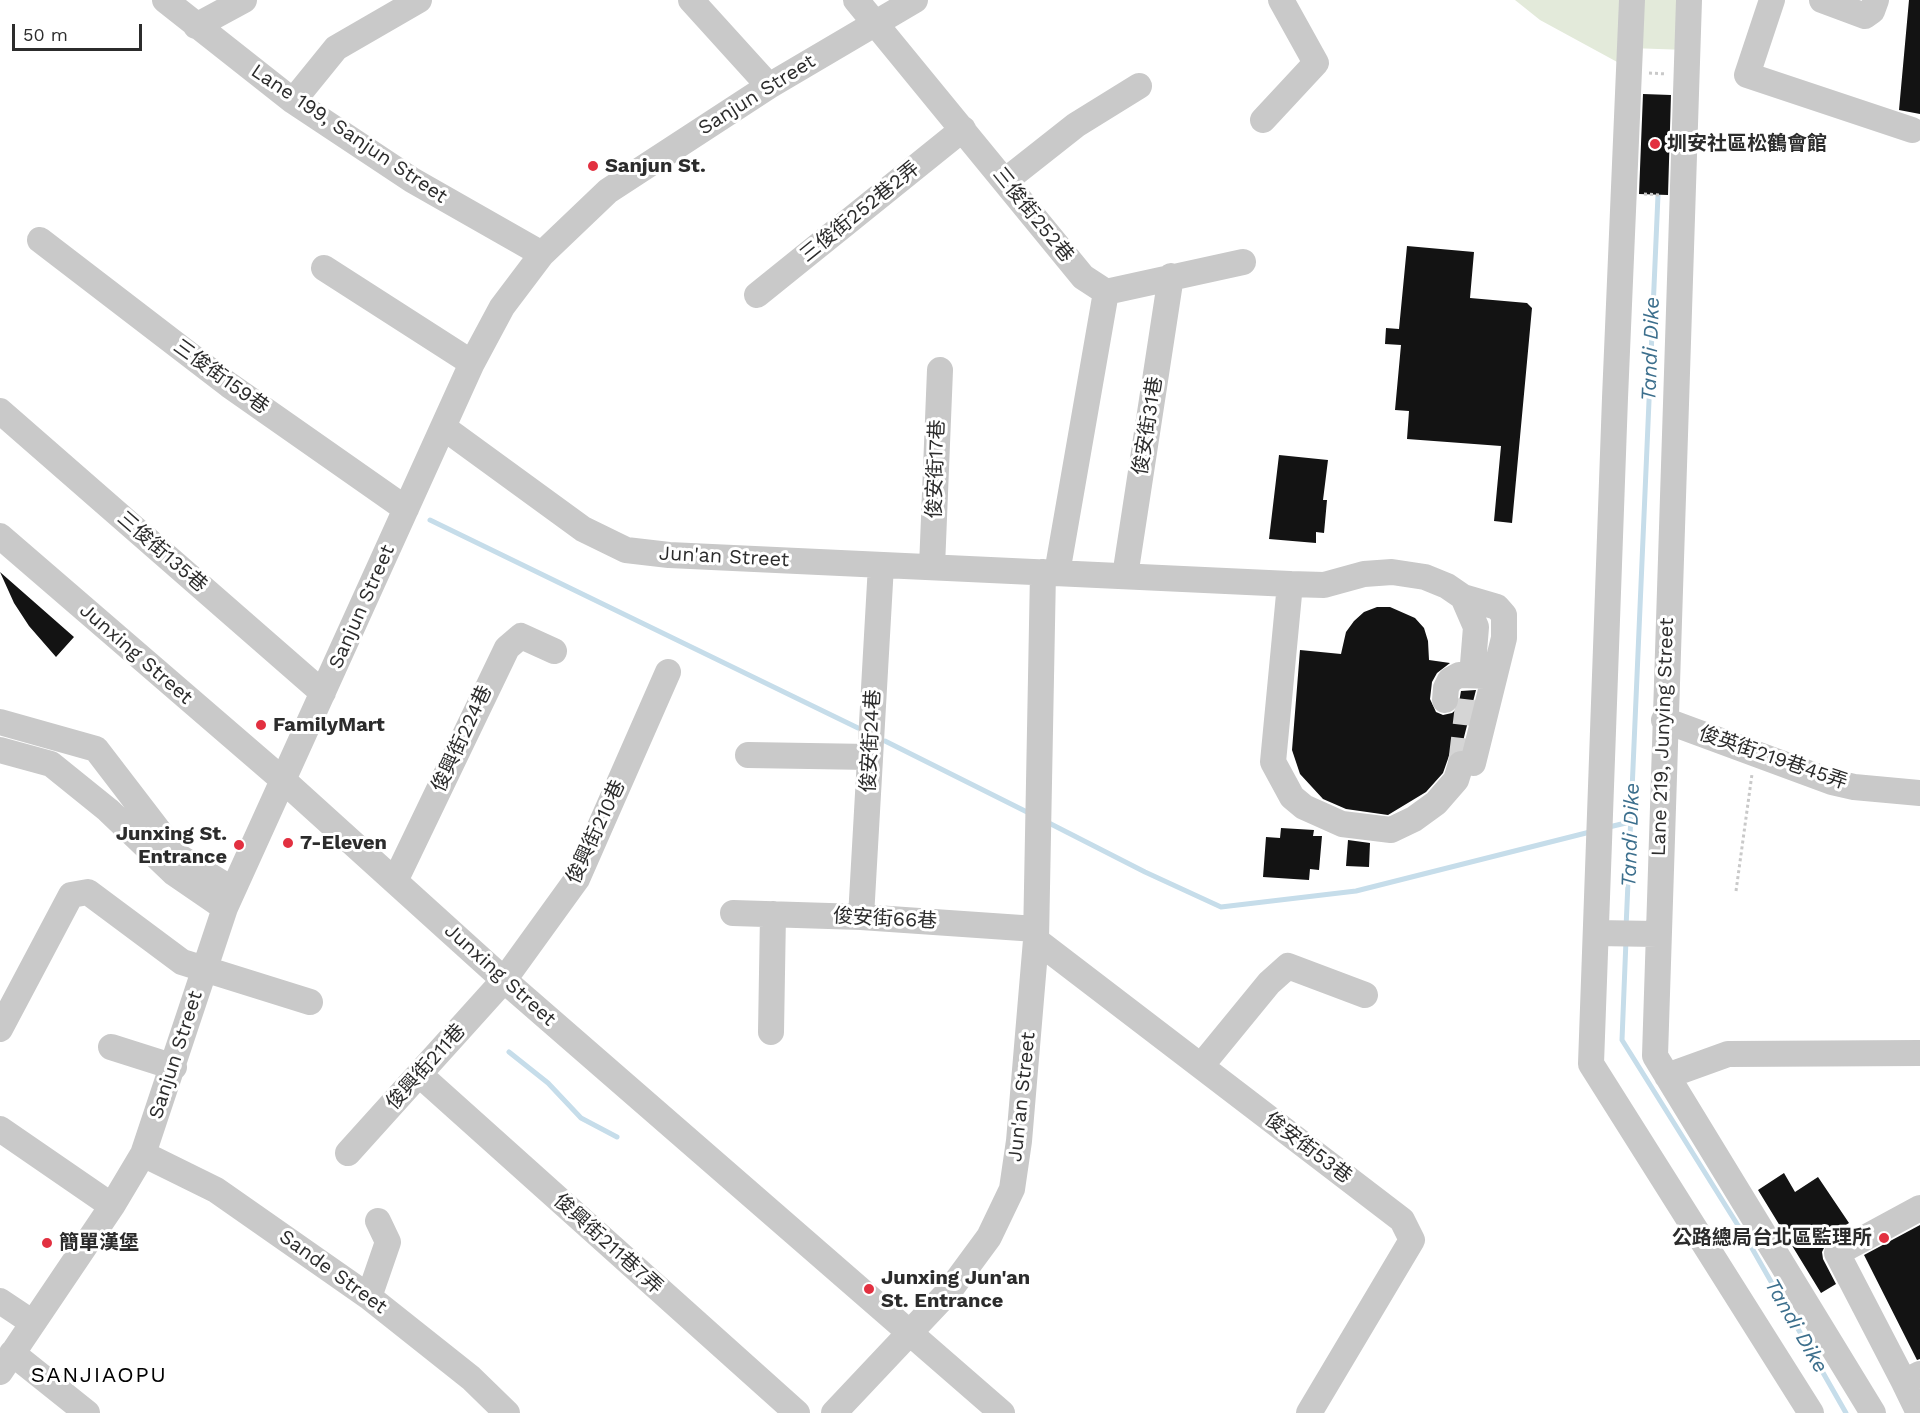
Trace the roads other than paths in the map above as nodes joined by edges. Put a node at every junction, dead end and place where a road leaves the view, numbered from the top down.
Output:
1 (165, 0) edge
2 (244, 0) edge
3 (419, 0) edge
4 (692, 0) edge
5 (856, 0) edge
6 (915, 0) edge
7 (1281, 0) edge
8 (1632, 0) edge
9 (1689, 0) edge
10 (1772, 0) edge
11 (1822, 0) edge
12 (1870, 8) edge
13 (875, 24) junction
14 (196, 26) junction
15 (769, 86) junction
16 (1139, 86) dead end
17 (293, 101) junction
18 (1263, 120) dead end
19 (963, 129) junction
20 (1912, 130) dead end
21 (1005, 181) junction
22 (40, 240) dead end
23 (542, 254) junction
24 (1243, 262) dead end
25 (324, 268) dead end
26 (1171, 276) junction
27 (1106, 292) junction
28 (757, 295) dead end
29 (472, 363) junction
30 (940, 370) dead end
31 (0, 411) edge
32 (443, 427) junction
33 (406, 509) junction
34 (0, 536) edge
35 (880, 565) junction
36 (932, 567) junction
37 (1050, 573) junction
38 (1125, 576) junction
39 (1290, 584) junction
40 (554, 651) dead end
41 (1483, 670) junction
42 (668, 672) dead end
43 (323, 693) junction
44 (1445, 700) dead end
45 (1664, 720) junction
46 (0, 722) edge
47 (0, 750) edge
48 (748, 755) dead end
49 (870, 757) junction
50 (284, 781) junction
51 (1920, 793) edge
52 (395, 881) junction
53 (229, 899) junction
54 (733, 913) dead end
55 (773, 914) junction
56 (861, 917) junction
57 (1596, 933) junction
58 (1036, 934) junction
59 (1657, 934) junction
60 (203, 970) junction
61 (504, 980) junction
62 (1365, 995) dead end
63 (310, 1002) dead end
64 (0, 1029) edge
65 (771, 1032) dead end
66 (111, 1047) dead end
67 (1920, 1053) edge
68 (1202, 1066) junction
69 (174, 1067) junction
70 (420, 1075) junction
71 (1667, 1076) junction
72 (0, 1129) edge
73 (348, 1153) dead end
74 (143, 1154) junction
75 (112, 1206) junction
76 (1920, 1208) edge
77 (378, 1221) dead end
78 (369, 1297) junction
79 (0, 1300) edge
80 (33, 1323) junction
81 (910, 1334) junction
82 (6, 1362) edge
83 (1912, 1378) edge
84 (87, 1413) edge
85 (507, 1413) edge
86 (796, 1413) edge
87 (834, 1413) edge
88 (1002, 1413) edge
89 (1309, 1413) edge
90 (1811, 1413) edge
91 (1873, 1413) edge
92 (1919, 1413) edge

1 - 14 street, Lane 199, Sanjun Street
2 - 14 street
3 - 17 street
4 - 15 street
5 - 13 street, 三俊街252巷
6 - 13 street, Sanjun Street
7 - 18 street
8 - 57 street
9 - 45 street, Lane 219, Junying Street
10 - 20 street
11 - 12 street
13 - 15 street, Sanjun Street
13 - 19 street, 三俊街252巷
14 - 17 street, Lane 199, Sanjun Street
15 - 23 street, Sanjun Street
16 - 21 street
17 - 23 street, Lane 199, Sanjun Street
19 - 21 street, 三俊街252巷
19 - 28 street, 三俊街252巷2弄
21 - 27 street, 三俊街252巷
22 - 33 street, 三俊街159巷
23 - 29 street, Sanjun Street
24 - 26 street
25 - 29 street
26 - 27 street
26 - 38 street, 俊安街31巷
27 - 37 street
29 - 32 street, Sanjun Street
30 - 36 street, 俊安街17巷
31 - 43 street, 三俊街135巷
32 - 33 street, Sanjun Street
32 - 35 street, Jun'an Street
33 - 43 street, Sanjun Street
34 - 50 street, Junxing Street
35 - 36 street, Jun'an Street
35 - 49 street, 俊安街24巷
36 - 37 street, Jun'an Street
37 - 38 street, Jun'an Street
37 - 58 street, Jun'an Street
38 - 39 street, Jun'an Street
39 - 41 street, Jun'an Street
39 - 41 street
40 - 52 street, 俊興街224巷
41 - 44 street
42 - 61 street, 俊興街210巷
43 - 50 street, Sanjun Street
45 - 51 street, 俊英街219巷45弄
45 - 59 street, Lane 219, Junying Street
46 - 53 street
47 - 53 street
48 - 49 street
49 - 56 street, 俊安街24巷
50 - 52 street, Junxing Street
50 - 53 street, Sanjun Street
52 - 61 street, Junxing Street
53 - 60 street, Sanjun Street
54 - 55 street, 俊安街66巷
55 - 56 street, 俊安街66巷
55 - 65 street
56 - 58 street, 俊安街66巷
57 - 59 street
57 - 90 street
58 - 68 street, 俊安街53巷
58 - 81 street, Jun'an Street
59 - 71 street, Lane 219, Junying Street
60 - 63 street
60 - 64 street
60 - 69 street, Sanjun Street
61 - 70 street, 俊興街211巷
61 - 81 street, Junxing Street
62 - 68 street
66 - 69 street
67 - 71 street
68 - 89 street, 俊安街53巷
69 - 74 street, Sanjun Street
70 - 73 street, 俊興街211巷
70 - 86 street, 俊興街211巷7弄
71 - 91 street, Lane 219, Junying Street
72 - 75 street
74 - 75 street, Sanjun Street
74 - 78 street, Sande Street
75 - 80 street, Sanjun Street
76 - 83 street
77 - 78 street
78 - 85 street, Sande Street
79 - 80 street
80 - 82 street, Sanjun Street
81 - 87 street
81 - 88 street, Junxing Street
82 - 84 street
83 - 92 street

